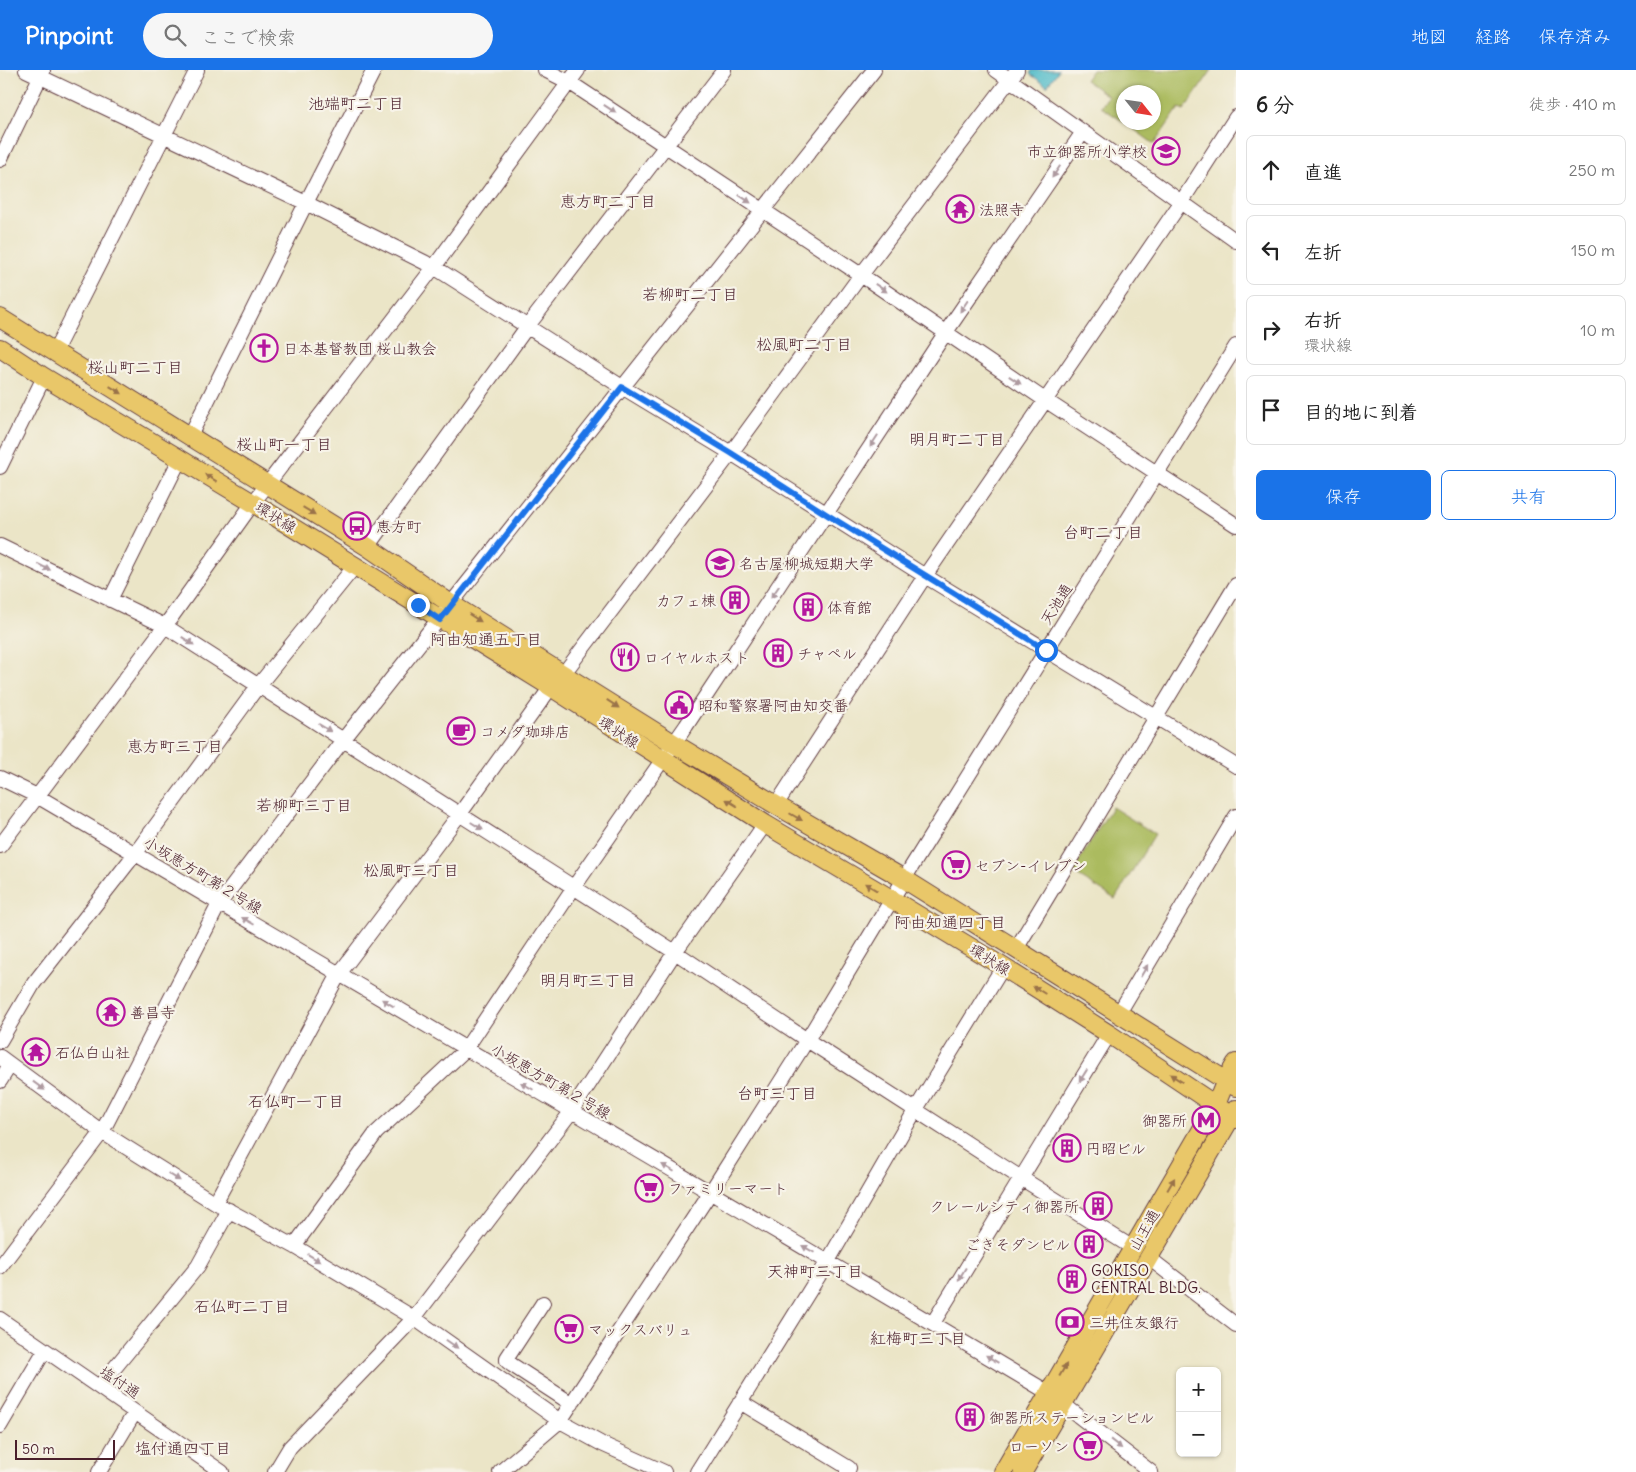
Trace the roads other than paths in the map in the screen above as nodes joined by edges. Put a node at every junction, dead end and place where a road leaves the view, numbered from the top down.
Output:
1 (26, 70) edge
2 (196, 70) edge
3 (374, 70) edge
4 (545, 70) edge
5 (578, 70) edge
6 (724, 70) edge
7 (874, 70) edge
8 (996, 70) edge
9 (42, 74) edge
10 (1014, 75) edge
11 (569, 82) junction
12 (1236, 118) edge
13 (1083, 132) junction
14 (164, 135) junction
15 (665, 146) junction
16 (0, 160) edge
17 (1182, 201) junction
18 (306, 202) junction
19 (762, 210) junction
20 (1236, 241) edge
21 (434, 266) junction
22 (861, 274) junction
23 (0, 318) edge
24 (527, 327) junction
25 (946, 332) junction
26 (1236, 346) edge
27 (0, 348) edge
28 (54, 353) junction
29 (44, 377) junction
30 (622, 387) junction
31 (1045, 400) junction
32 (190, 436) junction
33 (731, 453) junction
34 (180, 459) junction
35 (0, 467) edge
36 (1156, 474) junction
37 (268, 485) junction
38 (253, 503) junction
39 (826, 514) junction
40 (1236, 525) edge
41 (0, 546) edge
42 (368, 547) junction
43 (355, 566) junction
44 (925, 576) junction
45 (1236, 585) edge
46 (110, 600) junction
47 (451, 604) junction
48 (440, 620) junction
49 (164, 626) junction
50 (1046, 650) junction
51 (564, 673) junction
52 (258, 686) junction
53 (552, 687) junction
54 (1156, 718) junction
55 (344, 740) junction
56 (673, 743) junction
57 (662, 760) junction
58 (1236, 766) edge
59 (0, 778) edge
60 (38, 796) junction
61 (776, 805) junction
62 (460, 815) junction
63 (1236, 816) edge
64 (765, 824) junction
65 (0, 846) edge
66 (135, 854) junction
67 (904, 879) junction
68 (574, 887) junction
69 (893, 900) junction
70 (219, 904) junction
71 (1016, 949) junction
72 (675, 952) junction
73 (1003, 967) junction
74 (339, 974) junction
75 (1119, 1013) junction
76 (1109, 1034) junction
77 (807, 1040) junction
78 (0, 1041) edge
79 (465, 1050) junction
80 (5, 1061) edge
81 (1236, 1064) edge
82 (0, 1081) edge
83 (1231, 1084) edge
84 (1216, 1105) junction
85 (916, 1109) junction
86 (571, 1112) junction
87 (1235, 1115) edge
88 (102, 1132) junction
89 (1021, 1178) junction
90 (710, 1193) junction
91 (215, 1203) junction
92 (229, 1210) junction
93 (294, 1246) junction
94 (1133, 1248) junction
95 (1149, 1258) junction
96 (828, 1261) junction
97 (0, 1267) edge
98 (542, 1303) dead end
99 (414, 1318) junction
100 (0, 1319) edge
101 (933, 1324) junction
102 (1236, 1325) edge
103 (46, 1350) junction
104 (99, 1388) junction
105 (1056, 1398) junction
106 (740, 1402) junction
107 (572, 1404) junction
108 (135, 1412) junction
109 (560, 1421) junction
110 (0, 1426) edge
111 (99, 1472) edge
112 (221, 1472) edge
113 (275, 1472) edge
114 (500, 1472) edge
115 (664, 1472) edge
116 (697, 1472) edge
117 (847, 1472) edge
118 (1003, 1472) edge
119 (1023, 1472) edge
120 (1151, 1472) edge

1 - 9 street
2 - 14 street
3 - 18 street
4 - 11 street
5 - 11 street
6 - 15 street
7 - 19 street
8 - 10 street
9 - 14 street
9 - 16 street
10 - 13 street
10 - 22 street
11 -> 15 street
11 - 21 street
12 - 17 street
13 - 17 street
13 -> 25 street
14 - 18 street
14 - 28 street
15 -> 19 street
15 - 24 street
17 - 20 street
17 - 31 street
18 - 21 street
18 - 32 street
19 - 22 street
19 - 30 street
21 - 24 street
21 - 37 street
22 -> 25 street
22 - 33 street
23 - 28 main road, 環状線
24 - 30 street
24 - 42 street
25 -> 31 street
25 -> 39 street
26 - 36 street, 天池通
27 - 29 main road, 環状線
28 -> 32 main road, 環状線
29 - 34 main road, 環状線
29 - 35 street
30 - 33 street
30 - 47 street
31 - 36 street
31 - 44 street
32 - 37 main road, 環状線
33 - 39 street
33 - 51 street
38 -> 34 main road, 環状線
34 - 46 street
36 - 40 street
36 - 50 street, 天池通
37 - 38 street
37 -> 42 main road, 環状線
38 - 43 main road, 環状線
38 - 49 street
39 - 44 street
39 -> 56 street
41 -> 46 street
42 - 47 main road, 環状線
43 - 48 main road, 環状線
43 - 52 street
44 - 50 street
44 - 61 street
45 - 54 street
46 - 49 street
47 - 48 street
47 -> 51 main road, 環状線
48 - 53 main road, 環状線
48 - 55 street
49 -> 52 street
49 - 60 street
50 - 54 street
50 - 67 street, 天池通
51 -> 56 main road, 環状線
52 -> 55 street
52 - 66 street
53 - 57 main road, 環状線
53 - 62 street
54 - 58 street
54 - 71 street
55 - 62 street
55 - 70 street
56 - 57 street
56 - 61 main road, 環状線
64 -> 57 main road, 環状線
57 - 68 street
59 - 60 street, 小坂恵方町第２号線
60 - 65 street
60 - 66 street, 小坂恵方町第２号線
61 -> 67 main road, 環状線
62 -> 68 street
62 - 74 street
75 -> 63 street
69 -> 64 main road, 環状線
64 - 72 street
66 - 70 street, 小坂恵方町第２号線
66 - 78 street
67 - 69 street, 天池通
67 - 71 main road, 環状線
68 - 72 street
68 - 79 street
69 - 73 main road, 環状線
69 - 77 street, 天池通
74 -> 70 street, 小坂恵方町第２号線
70 - 88 street
71 - 75 main road, 環状線
72 - 77 street
72 - 86 street
76 -> 73 main road, 環状線
73 - 85 street
79 -> 74 street, 小坂恵方町第２号線
74 - 91 street
75 - 83 main road, 環状線
84 -> 76 main road, 環状線
76 -> 89 street
77 - 85 street
77 - 90 street, 天池通
86 -> 79 street, 小坂恵方町第２号線
79 - 93 street
80 - 82 street
80 -> 88 street
81 - 83 main road, 山王通
83 - 84 main road, 山王通
84 - 87 main road, 環状線
94 -> 84 main road, 山王通
85 - 89 street
85 - 96 street
90 -> 86 street, 小坂恵方町第２号線
86 - 99 street
87 - 95 main road, 山王通
88 -> 91 street
88 - 97 street
89 - 94 street
89 -> 101 street
96 -> 90 street, 小坂恵方町第２号線
90 - 107 street, 天池通
91 - 92 street
92 - 93 street
92 - 104 street
93 -> 99 street
105 -> 94 main road, 山王通
95 - 102 street
95 - 105 main road, 山王通
96 - 101 street, 小坂恵方町第２号線
96 - 106 street
98 - 107 street
99 -> 109 street
99 - 113 street
100 - 103 street, 塩付通
105 -> 101 street, 小坂恵方町第２号線
103 - 104 street, 塩付通
103 - 110 street
104 - 108 street, 塩付通
105 - 118 main road, 山王通
105 - 119 main road, 山王通
105 -> 120 street, 小坂恵方町第２号線
106 - 116 street
106 - 117 street
107 - 109 street, 天池通
108 - 111 street
108 - 112 street, 塩付通
109 - 114 street, 天池通
109 - 115 street

